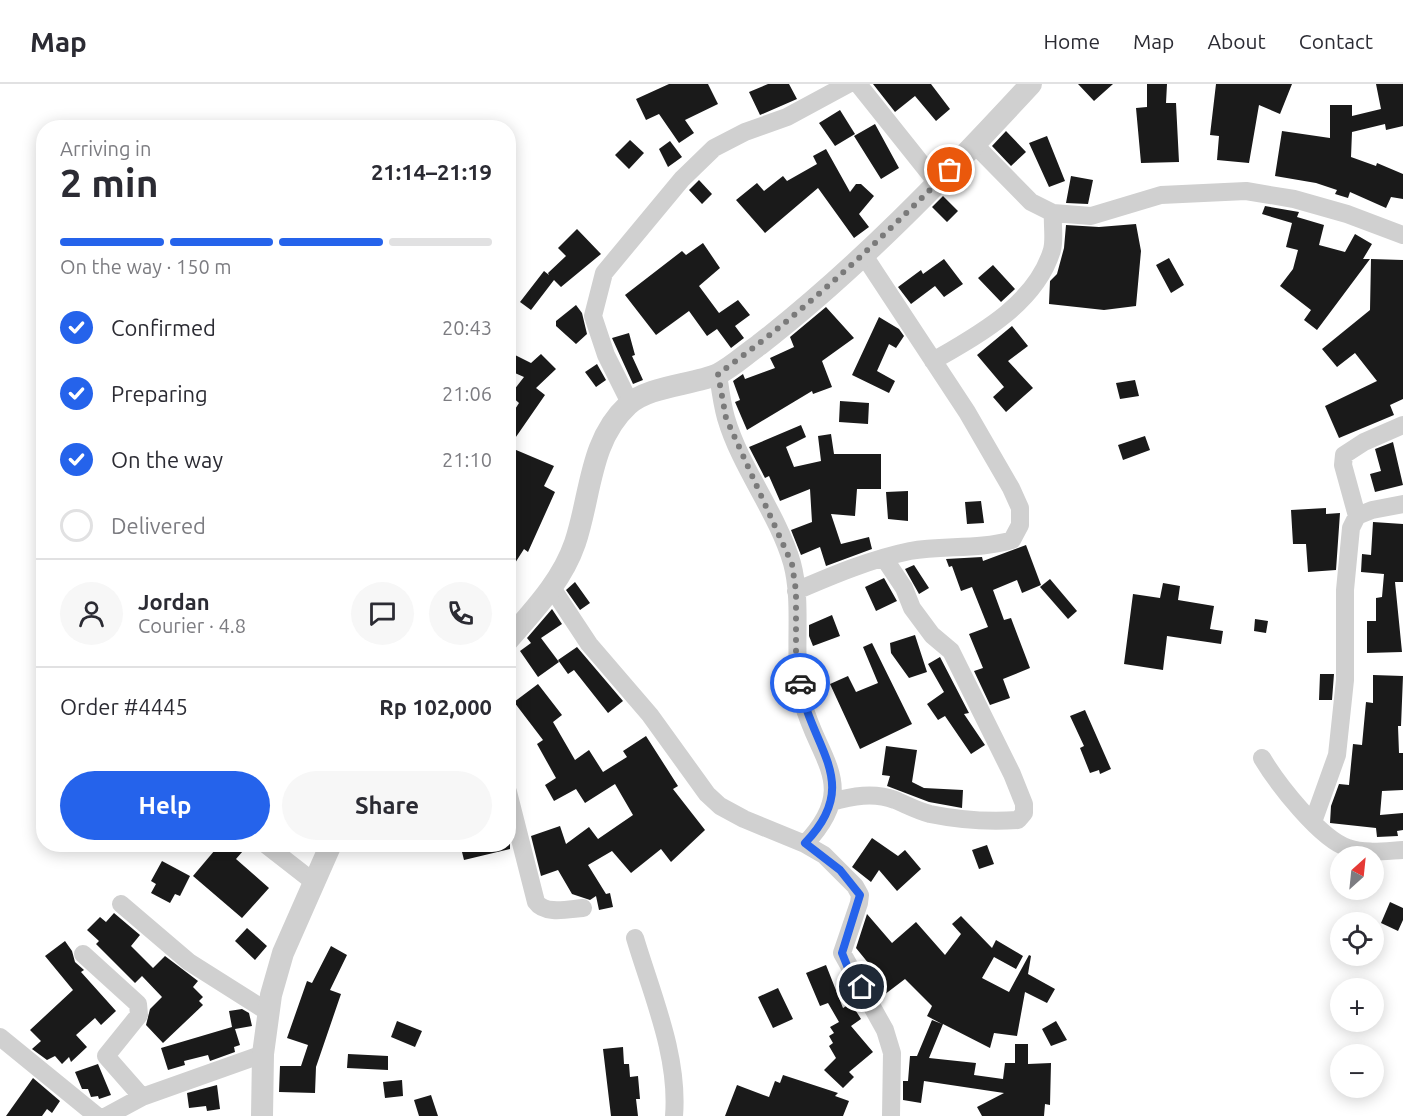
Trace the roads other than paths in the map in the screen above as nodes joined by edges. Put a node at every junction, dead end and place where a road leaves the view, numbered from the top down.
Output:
1 (848, 84) edge
2 (858, 84) edge
3 (1031, 84) edge
4 (975, 145) junction
5 (937, 183) junction
6 (1053, 213) junction
7 (1403, 235) edge
8 (862, 254) junction
9 (933, 361) junction
10 (718, 374) junction
11 (630, 404) junction
12 (1403, 425) edge
13 (1403, 504) edge
14 (1357, 516) junction
15 (884, 558) junction
16 (552, 588) junction
17 (796, 591) junction
18 (516, 631) edge
19 (1262, 758) dead end
20 (831, 802) junction
21 (1313, 822) junction
22 (516, 823) edge
23 (805, 843) junction
24 (1403, 850) edge
25 (276, 852) edge
26 (328, 852) edge
27 (315, 883) junction
28 (121, 904) dead end
29 (584, 908) dead end
30 (635, 938) dead end
31 (83, 954) dead end
32 (268, 1012) junction
33 (0, 1037) edge
34 (263, 1054) junction
35 (142, 1097) junction
36 (97, 1116) edge
37 (107, 1116) edge
38 (262, 1116) edge
39 (674, 1116) edge
40 (891, 1116) edge

1 - 11 street
2 - 5 street
3 - 4 street
4 - 5 street
4 - 6 street
5 - 8 street
6 - 7 street
6 - 9 street
8 - 9 street
8 - 10 street
9 - 15 street
10 - 11 street
10 - 17 street
11 - 16 street
12 - 14 street
13 - 14 street
14 - 21 street
15 - 17 street
15 - 20 street
16 - 18 street
16 - 23 street
17 - 20 street
19 - 21 street
20 - 23 street
21 - 24 street
22 - 29 street
23 - 40 street
25 - 27 street
26 - 27 street
27 - 32 street
28 - 32 street
30 - 39 street
31 - 35 street
32 - 34 street
33 - 36 street
34 - 35 street
34 - 38 street
35 - 37 street

